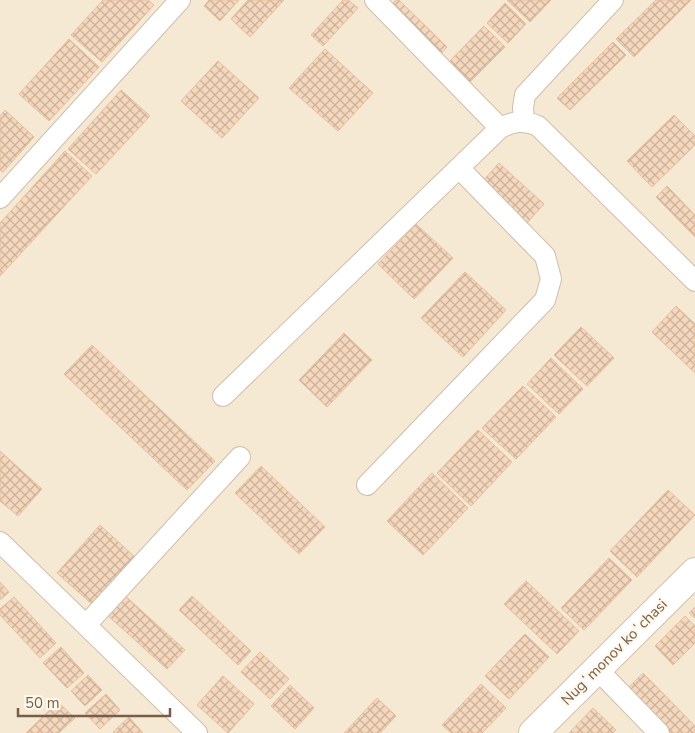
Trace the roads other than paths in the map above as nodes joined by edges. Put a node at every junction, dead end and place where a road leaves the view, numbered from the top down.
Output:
1 (180, 0) edge
2 (375, 0) edge
3 (613, 0) edge
4 (524, 120) junction
5 (500, 128) junction
6 (459, 168) junction
7 (0, 198) edge
8 (695, 281) edge
9 (223, 396) dead end
10 (240, 457) dead end
11 (367, 485) dead end
12 (0, 542) edge
13 (695, 572) edge
14 (86, 625) junction
15 (597, 669) junction
16 (198, 733) edge
17 (533, 733) edge
18 (659, 733) edge

1 - 7 street
2 - 5 street
3 - 4 street
4 - 5 street
4 - 8 street
5 - 6 street
6 - 9 street
6 - 11 street
10 - 14 street
12 - 14 street
13 - 15 main road, Nugʻmonov koʻchasi
14 - 16 street
15 - 17 main road, Nugʻmonov koʻchasi
15 - 18 street

